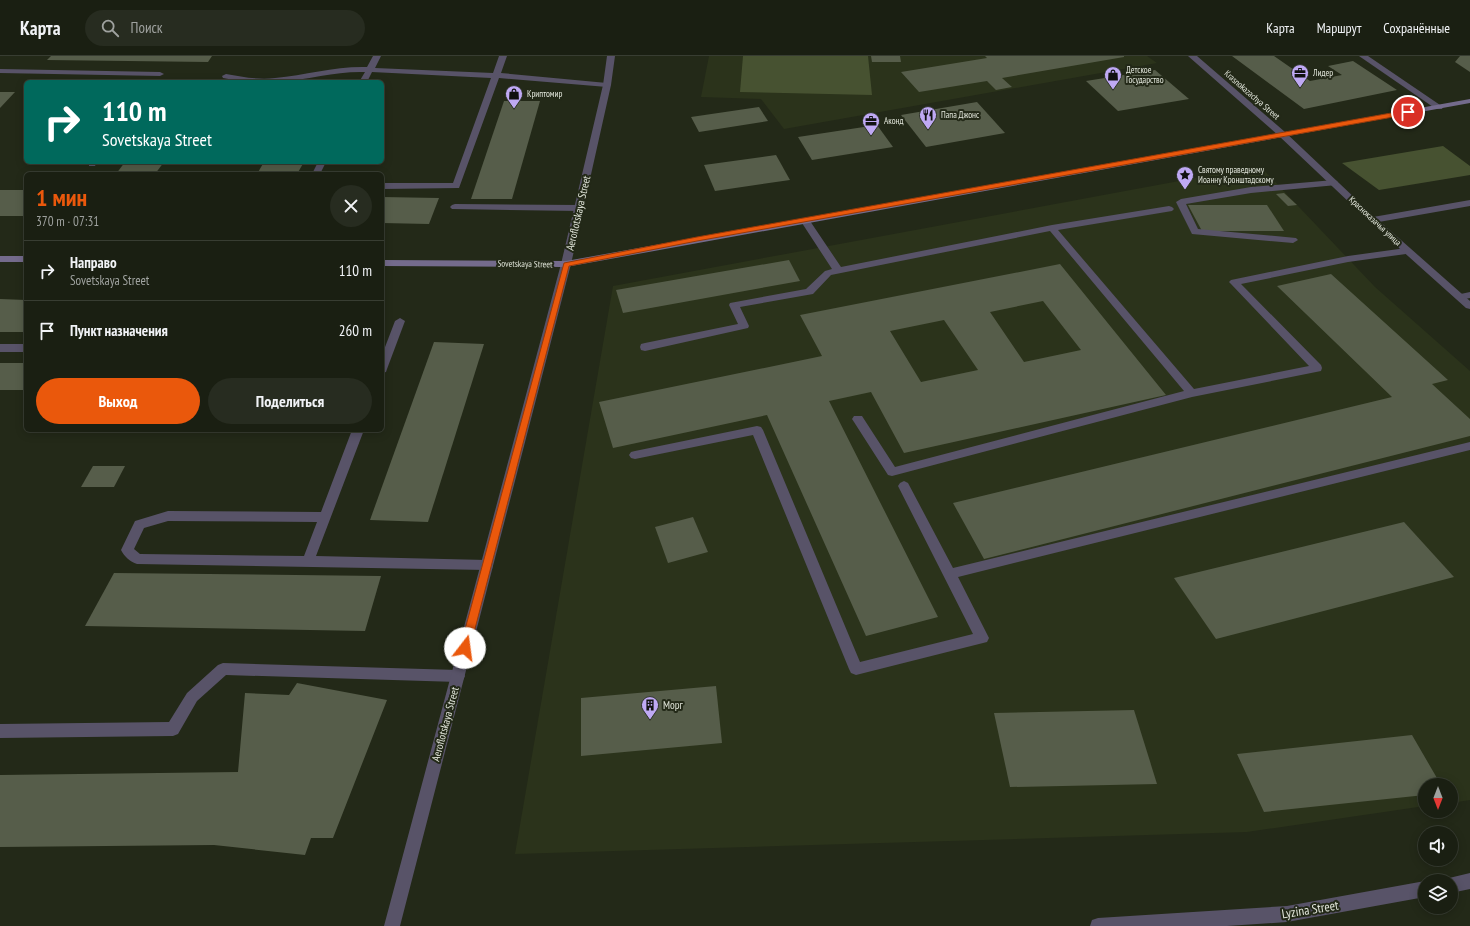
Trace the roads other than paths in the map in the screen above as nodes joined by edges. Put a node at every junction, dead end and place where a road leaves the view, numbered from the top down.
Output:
1 (377, 56) edge
2 (503, 56) edge
3 (611, 56) edge
4 (1192, 56) edge
5 (1363, 56) edge
6 (369, 70) junction
7 (0, 71) edge
8 (31, 71) junction
9 (160, 74) dead end
10 (496, 75) junction
11 (226, 76) dead end
12 (32, 80) dead end
13 (243, 80) edge
14 (279, 80) edge
15 (364, 80) edge
16 (607, 85) junction
17 (1470, 101) edge
18 (1439, 107) junction
19 (1282, 134) junction
20 (1334, 183) junction
21 (384, 186) edge
22 (1470, 203) edge
23 (455, 207) dead end
24 (579, 208) junction
25 (1168, 209) dead end
26 (805, 220) junction
27 (1373, 220) junction
28 (1052, 228) junction
29 (1293, 240) dead end
30 (1406, 251) junction
31 (0, 259) edge
32 (24, 260) edge
33 (384, 263) edge
34 (566, 264) junction
35 (838, 271) junction
36 (1465, 296) edge
37 (1470, 306) edge
38 (400, 321) dead end
39 (645, 346) dead end
40 (0, 348) edge
41 (24, 348) edge
42 (384, 364) edge
43 (1192, 394) junction
44 (858, 419) dead end
45 (357, 432) edge
46 (1470, 446) edge
47 (635, 455) dead end
48 (904, 486) dead end
49 (325, 517) junction
50 (308, 561) junction
51 (487, 565) junction
52 (950, 574) junction
53 (458, 676) junction
54 (0, 731) edge
55 (1470, 882) edge
56 (1458, 884) edge
57 (1418, 890) edge
58 (392, 926) edge
59 (1098, 926) edge

1 - 6 street
2 - 10 street
3 - 16 street, Aeroflotskaya Street
4 - 19 street, Krasnokazachya Street
5 - 18 street
6 - 10 street
6 - 14 street
6 - 15 street
7 - 8 street
8 - 9 street
8 - 12 street
10 - 16 street
10 - 21 street
11 - 13 street
16 - 24 street, Aeroflotskaya Street
17 - 18 main road, Sovetskaya Street
18 - 19 main road, Sovetskaya Street
19 - 20 street, Красноказачья улица
19 - 26 main road, Sovetskaya Street
20 - 27 street, Красноказачья улица
20 - 29 street
22 - 27 street
23 - 24 street
24 - 34 street, Aeroflotskaya Street
25 - 28 street
26 - 34 main road, Sovetskaya Street
26 - 35 street
27 - 30 street, Красноказачья улица
28 - 35 street
28 - 43 street
30 - 36 street, Красноказачья улица
30 - 43 street
31 - 32 main road
33 - 34 main road, Sovetskaya Street
34 - 51 street, Aeroflotskaya Street
35 - 39 street
36 - 37 street, Красноказачья улица
38 - 42 street
40 - 41 street
43 - 44 street
45 - 49 street
46 - 52 street
47 - 52 street
48 - 52 street
49 - 50 street
49 - 50 street
50 - 51 street
51 - 53 street, Aeroflotskaya Street
53 - 54 street
53 - 58 street, Aeroflotskaya Street
55 - 56 street
57 - 59 street, Lyzina Street

